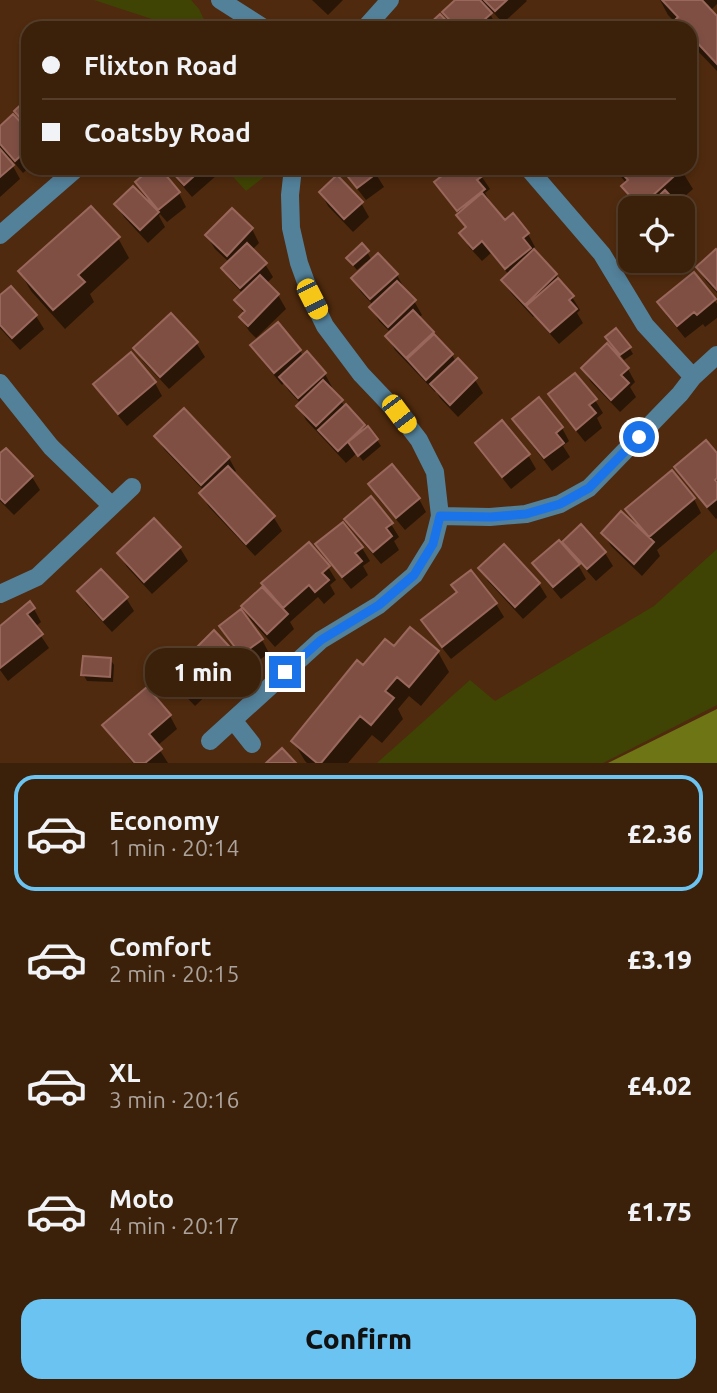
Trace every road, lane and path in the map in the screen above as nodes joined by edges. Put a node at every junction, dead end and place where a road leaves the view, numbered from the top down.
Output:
1 (220, 0) edge
2 (390, 0) edge
3 (253, 21) edge
4 (371, 21) edge
5 (69, 175) edge
6 (292, 175) edge
7 (534, 175) edge
8 (0, 236) edge
9 (717, 355) edge
10 (694, 377) junction
11 (0, 383) edge
12 (132, 487) dead end
13 (111, 506) junction
14 (440, 516) junction
15 (0, 594) edge
16 (233, 720) junction
17 (210, 741) dead end
18 (252, 744) dead end

1 - 3 street
2 - 4 street
5 - 8 street
6 - 14 street
7 - 10 street
9 - 10 street
10 - 14 street
11 - 13 street
12 - 13 street
13 - 15 street
14 - 16 street
16 - 17 street
16 - 18 street

